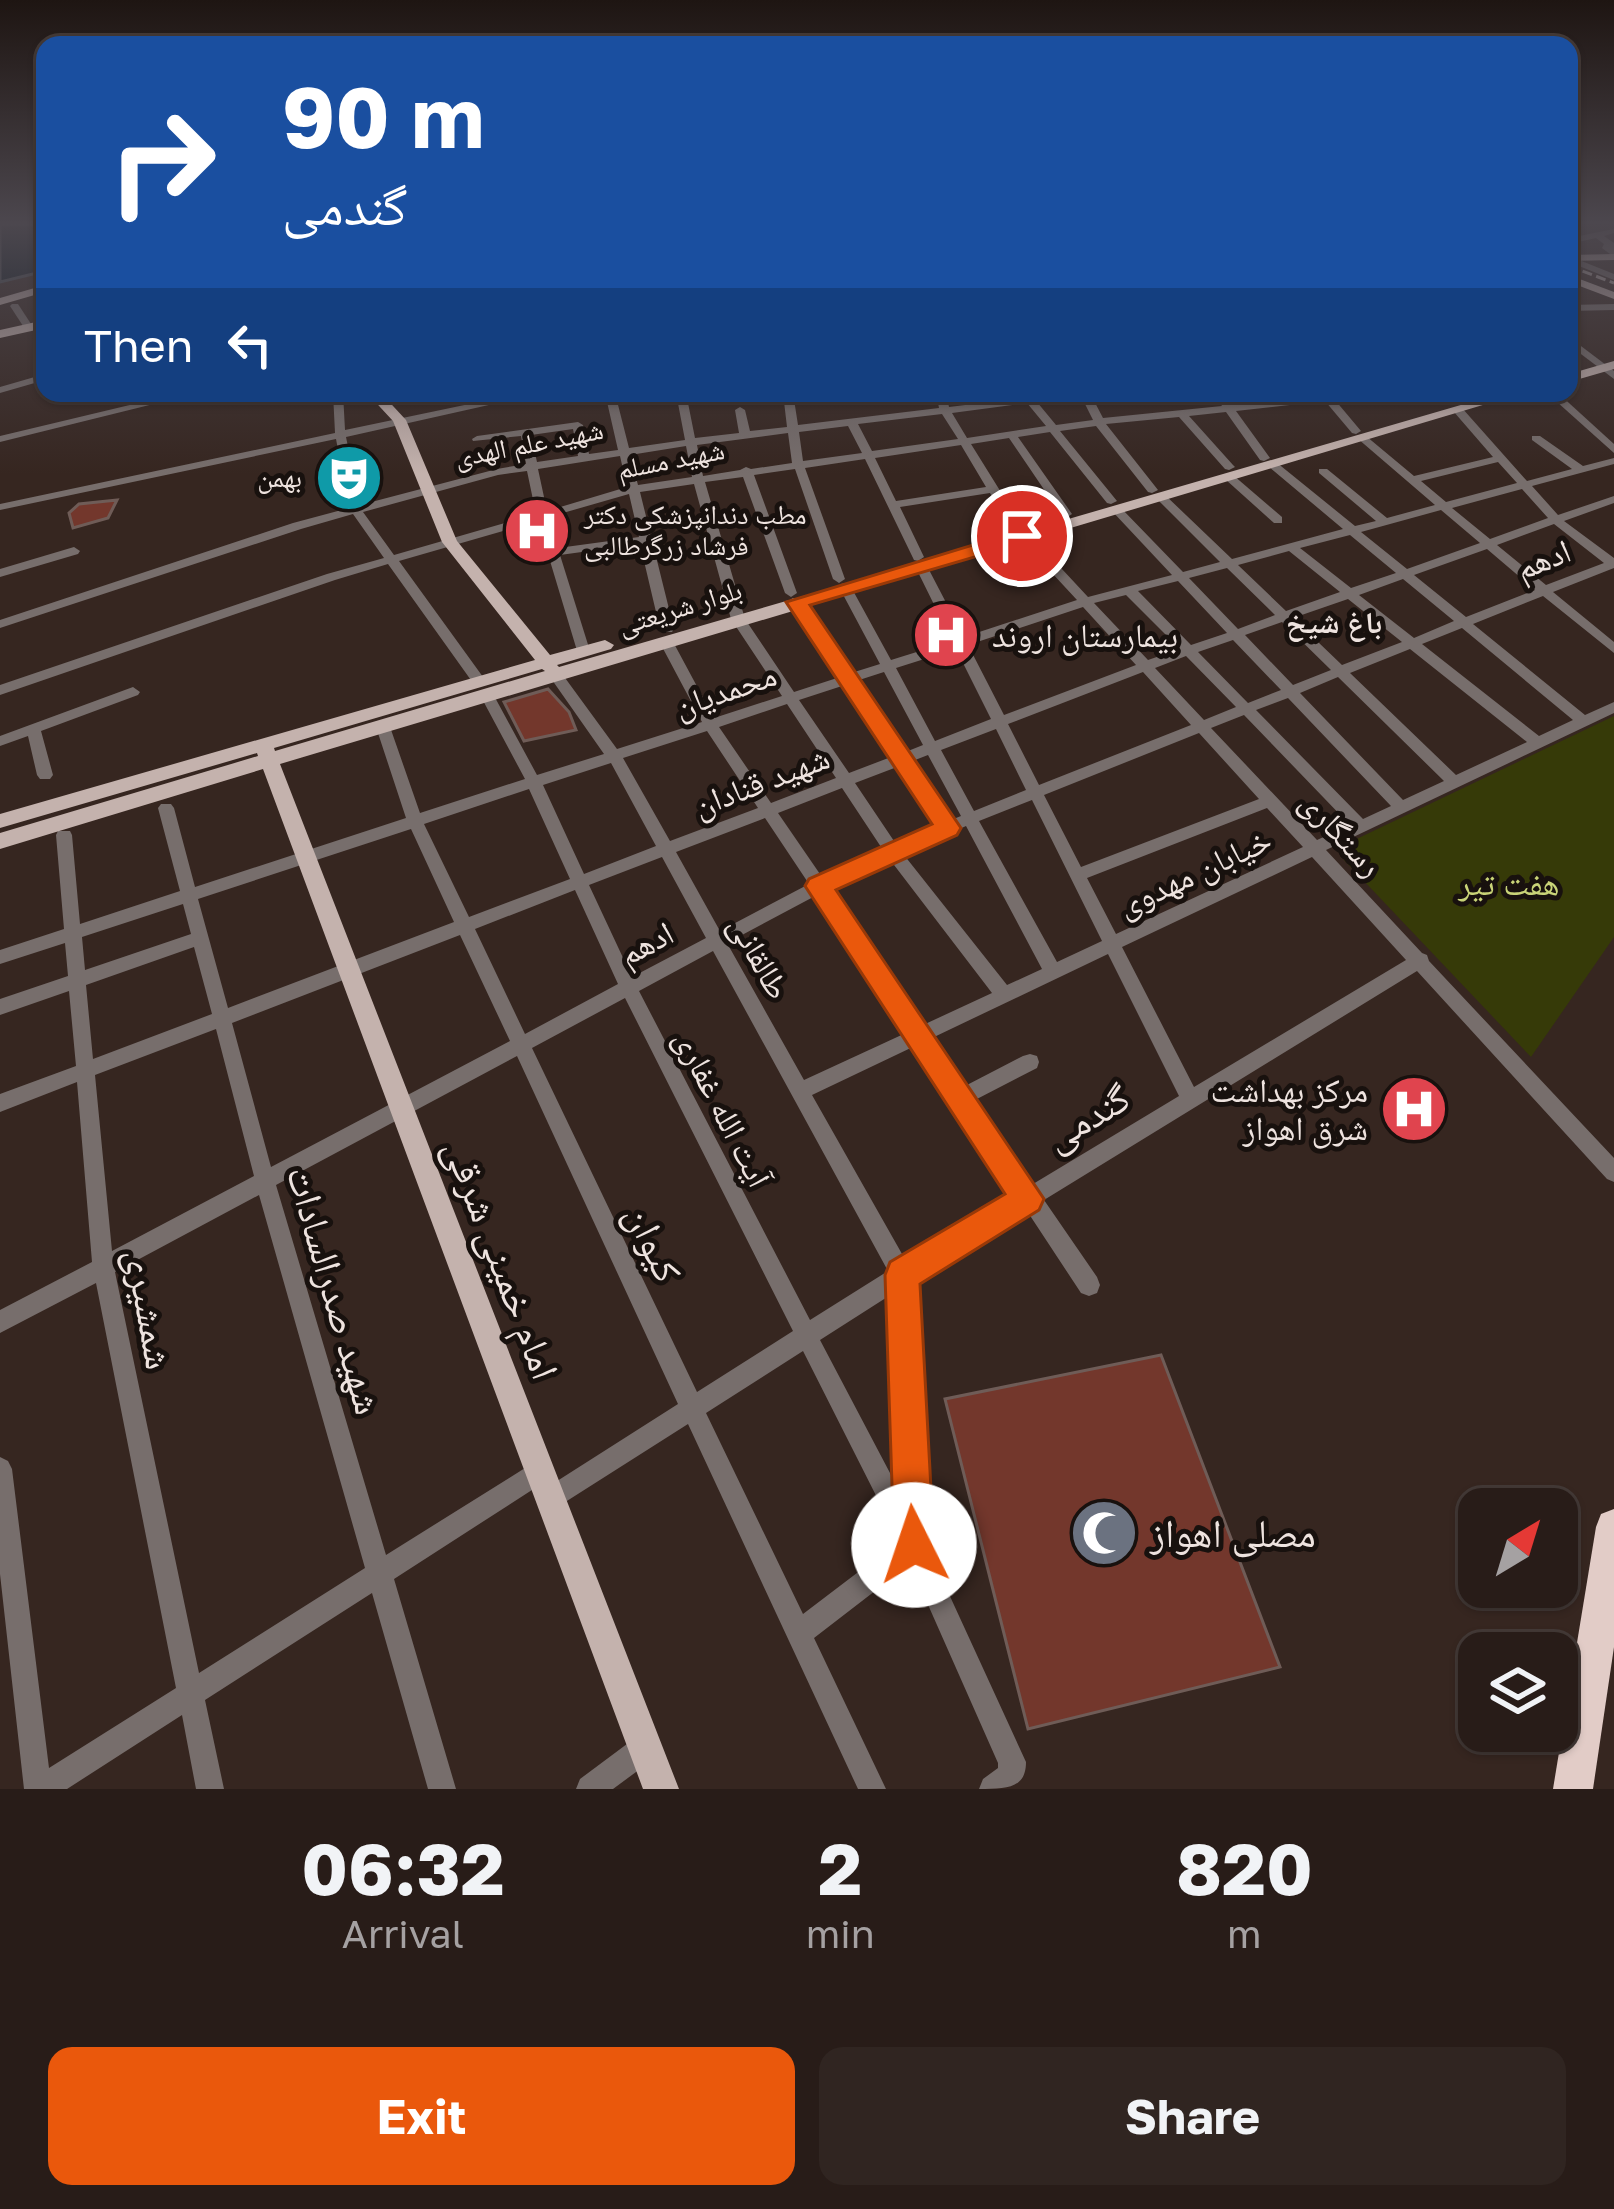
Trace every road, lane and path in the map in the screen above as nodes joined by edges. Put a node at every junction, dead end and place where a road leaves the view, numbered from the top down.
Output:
1 (16, 307) edge
2 (36, 326) edge
3 (28, 327) junction
4 (36, 327) edge
5 (0, 336) edge
6 (1578, 346) edge
7 (1608, 366) edge
8 (1578, 372) edge
9 (36, 380) edge
10 (0, 390) edge
11 (155, 402) edge
12 (338, 402) edge
13 (382, 402) edge
14 (425, 402) edge
15 (486, 402) edge
16 (612, 402) edge
17 (684, 402) edge
18 (789, 402) edge
19 (943, 402) edge
20 (986, 402) edge
21 (1032, 402) edge
22 (1089, 402) edge
23 (1225, 402) edge
24 (1278, 402) edge
25 (1331, 402) edge
26 (1452, 402) edge
27 (1562, 402) edge
28 (944, 408) junction
29 (1229, 408) junction
30 (740, 410) dead end
31 (1181, 413) junction
32 (424, 414) junction
33 (399, 420) junction
34 (852, 422) junction
35 (1099, 422) junction
36 (1053, 428) junction
37 (793, 429) junction
38 (525, 430) junction
39 (340, 433) junction
40 (1011, 434) junction
41 (1359, 434) junction
42 (745, 435) junction
43 (1536, 438) dead end
44 (0, 439) edge
45 (477, 439) dead end
46 (963, 440) junction
47 (691, 442) junction
48 (1614, 450) edge
49 (625, 451) junction
50 (867, 453) junction
51 (584, 457) junction
52 (1501, 458) junction
53 (1268, 461) junction
54 (1614, 461) edge
55 (799, 463) junction
56 (531, 465) junction
57 (746, 470) junction
58 (1581, 470) junction
59 (1322, 471) dead end
60 (1229, 472) junction
61 (698, 478) junction
62 (1412, 480) junction
63 (1525, 485) junction
64 (427, 489) junction
65 (634, 489) junction
66 (993, 489) junction
67 (1156, 493) junction
68 (1614, 499) edge
69 (892, 505) junction
70 (1114, 505) junction
71 (0, 507) edge
72 (1445, 508) junction
73 (355, 509) junction
74 (1066, 514) junction
75 (542, 515) junction
76 (1278, 520) dead end
77 (1556, 520) junction
78 (1386, 523) junction
79 (1022, 532) junction
80 (1352, 532) junction
81 (646, 540) junction
82 (450, 542) junction
83 (1489, 544) junction
84 (1292, 548) junction
85 (74, 551) dead end
86 (553, 552) junction
87 (391, 559) junction
88 (919, 561) junction
89 (1229, 564) junction
90 (1614, 564) edge
91 (0, 573) edge
92 (1402, 575) junction
93 (1180, 577) junction
94 (842, 583) junction
95 (1130, 590) junction
96 (1545, 591) junction
97 (1350, 593) junction
98 (794, 597) junction
99 (1087, 601) junction
100 (736, 614) junction
101 (1284, 617) junction
102 (0, 624) edge
103 (1460, 624) junction
104 (1614, 628) edge
105 (1594, 632) junction
106 (1234, 634) junction
107 (667, 635) junction
108 (1412, 643) junction
109 (960, 644) junction
110 (1614, 649) edge
111 (583, 651) junction
112 (1189, 651) junction
113 (1146, 666) junction
114 (550, 667) junction
115 (887, 668) junction
116 (1340, 672) junction
117 (846, 682) junction
118 (482, 687) junction
119 (0, 690) edge
120 (133, 692) dead end
121 (1289, 692) junction
122 (792, 700) junction
123 (1614, 706) edge
124 (1246, 709) junction
125 (1583, 721) junction
126 (1000, 722) junction
127 (382, 724) junction
128 (712, 727) junction
129 (1202, 727) junction
130 (33, 729) junction
131 (0, 741) edge
132 (1538, 743) junction
133 (929, 749) junction
134 (265, 750) junction
135 (616, 759) junction
136 (901, 760) junction
137 (45, 775) dead end
138 (846, 781) junction
139 (1454, 782) junction
140 (535, 785) junction
141 (1036, 793) junction
142 (1270, 800) junction
143 (1401, 807) junction
144 (166, 808) dead end
145 (768, 810) junction
146 (968, 819) junction
147 (0, 821) edge
148 (416, 823) junction
149 (1361, 826) junction
150 (948, 828) junction
151 (64, 835) dead end
152 (0, 841) edge
153 (1315, 848) junction
154 (666, 849) junction
155 (892, 852) junction
156 (306, 859) junction
157 (1076, 875) junction
158 (580, 882) junction
159 (819, 886) junction
160 (190, 896) junction
161 (464, 926) junction
162 (71, 934) junction
163 (201, 938) junction
164 (716, 939) junction
165 (1112, 944) junction
166 (0, 957) edge
167 (1421, 960) junction
168 (349, 970) junction
169 (1052, 972) junction
170 (77, 980) junction
171 (628, 987) junction
172 (1004, 995) junction
173 (0, 1007) edge
174 (222, 1018) junction
175 (918, 1035) junction
176 (520, 1045) junction
177 (1030, 1062) dead end
178 (85, 1070) junction
179 (801, 1091) junction
180 (960, 1098) junction
181 (1191, 1100) junction
182 (0, 1102) edge
183 (402, 1109) junction
184 (1614, 1172) edge
185 (265, 1181) junction
186 (1028, 1199) junction
187 (103, 1267) junction
188 (902, 1275) junction
189 (1089, 1285) dead end
190 (0, 1322) edge
191 (806, 1336) junction
192 (692, 1408) junction
193 (0, 1469) edge
194 (546, 1484) junction
195 (1614, 1527) edge
196 (914, 1545) junction
197 (380, 1574) junction
198 (798, 1634) junction
199 (191, 1694) junction
200 (645, 1748) junction
201 (1003, 1779) edge
202 (40, 1789) edge
203 (210, 1789) edge
204 (442, 1789) edge
205 (590, 1789) edge
206 (661, 1789) edge
207 (872, 1789) edge
208 (1573, 1789) edge

1 - 3 street
2 - 3 main road
3 - 5 main road
4 - 5 main road
6 - 7 street
7 - 8 main road
9 - 10 street
11 - 44 street
12 - 39 street, آیت الله غفاری
13 - 33 main road, طالقانی
14 - 32 street
15 - 32 street
16 - 49 street
17 - 47 street
18 - 37 street
19 - 28 street, رستگاری
20 - 28 street, شهید علم الهدی
21 - 36 street
22 - 35 street
23 - 29 street
24 - 29 street, شهید مسلم
25 - 41 street
26 - 41 main road, بلوار شریعتی
26 - 52 street
27 - 48 street
28 - 34 street, شهید علم الهدی
28 - 46 street, رستگاری
29 - 31 street, شهید مسلم
29 - 53 street
30 - 42 street
31 - 35 street, شهید مسلم
31 - 60 street
32 - 33 street
33 - 39 street
33 - 64 main road, طالقانی
34 - 37 street, شهید علم الهدی
34 - 50 street
35 - 36 street, شهید مسلم
35 - 67 street
36 - 40 street, شهید مسلم
36 - 70 street
37 - 42 street, شهید علم الهدی
37 - 55 street
38 - 45 street
38 - 51 street
38 - 56 street
39 - 71 street
39 - 73 street, آیت الله غفاری
40 - 46 street, شهید مسلم
40 - 74 street
41 - 53 main road, بلوار شریعتی
41 - 62 street
42 - 47 street, شهید علم الهدی
43 - 58 street
46 - 50 street, شهید مسلم
46 - 66 street, رستگاری
47 - 49 street, شهید علم الهدی
47 - 61 street
49 - 51 street, شهید علم الهدی
49 - 65 street
50 - 55 street, شهید مسلم
50 - 69 street
51 - 56 street, شهید علم الهدی
52 - 62 street
52 - 63 street
53 - 60 main road, بلوار شریعتی
53 - 80 street
54 - 58 street, محمدیان
55 - 57 street, شهید مسلم
55 - 94 street
56 - 64 street, شهید علم الهدی
56 - 75 street
57 - 61 street, شهید مسلم
57 - 98 street
58 - 63 street, محمدیان
59 - 78 street
60 - 67 main road, بلوار شریعتی
60 - 76 street
61 - 65 street, شهید مسلم
61 - 100 street
62 - 72 street
63 - 72 street, محمدیان
63 - 77 street
64 - 73 street, شهید علم الهدی
64 - 82 main road, طالقانی
65 - 75 street, شهید مسلم
65 - 81 street
66 - 69 street
66 - 79 street, رستگاری
67 - 70 main road, بلوار شریعتی
67 - 89 street
68 - 77 street, شهید قنادان
69 - 88 street
70 - 74 main road, بلوار شریعتی
70 - 79 main road, بلوار شریعتی
70 - 93 street
72 - 78 street, محمدیان
72 - 83 street
73 - 87 street, آیت الله غفاری
73 - 102 street, شهید علم الهدی
74 - 79 main road, بلوار شریعتی
75 - 82 street, شهید مسلم
75 - 86 street
77 - 83 street, شهید قنادان
77 - 90 street
78 - 80 street, محمدیان
79 - 88 main road, بلوار شریعتی
79 - 99 street, رستگاری
80 - 84 street, محمدیان
80 - 92 street
81 - 86 street
81 - 107 street
82 - 87 street, شهید مسلم
82 - 114 main road, طالقانی
83 - 92 street, شهید قنادان
83 - 96 street
84 - 89 street, محمدیان
84 - 97 street
85 - 91 street
86 - 111 street
87 - 118 street, آیت الله غفاری
87 - 119 street, شهید مسلم
88 - 94 main road, بلوار شریعتی
88 - 109 street
89 - 93 street, محمدیان
89 - 101 street
90 - 96 street, ادهم
92 - 97 street, شهید قنادان
92 - 103 street
93 - 95 street, محمدیان
93 - 106 street
94 - 98 main road, بلوار شریعتی
94 - 115 street
95 - 99 street, محمدیان
95 - 112 street
96 - 103 street, ادهم
96 - 105 street
97 - 101 street, شهید قنادان
97 - 108 street
98 - 100 main road, بلوار شریعتی
98 - 117 street
99 - 109 street, محمدیان
99 - 113 street, رستگاری
100 - 107 main road, بلوار شریعتی
100 - 122 street
101 - 106 street, شهید قنادان
101 - 116 street
103 - 108 street, ادهم
103 - 125 street
104 - 105 street
105 - 110 street
106 - 112 street, شهید قنادان
106 - 121 street
107 - 111 main road, بلوار شریعتی
107 - 114 main road, بلوار شریعتی
107 - 128 street
108 - 116 street, ادهم
108 - 132 street
109 - 115 street, محمدیان
109 - 126 street
111 - 114 main road, بلوار شریعتی
112 - 113 street, شهید قنادان
112 - 124 street
113 - 126 street, شهید قنادان
113 - 129 street, رستگاری
114 - 118 main road, بلوار شریعتی
114 - 135 street, طالقانی
115 - 117 street, محمدیان
115 - 133 street
116 - 121 street, ادهم
116 - 139 street
117 - 122 street, محمدیان
117 - 136 street
118 - 127 main road, بلوار شریعتی
118 - 134 main road, بلوار شریعتی
118 - 140 street, آیت الله غفاری
120 - 130 street
121 - 124 street, ادهم
121 - 143 street
122 - 128 street, محمدیان
122 - 138 street
123 - 125 street, خیابان مهدوی
124 - 129 street, ادهم
124 - 149 street
125 - 132 street, خیابان مهدوی
126 - 133 street, شهید قنادان
126 - 141 street
127 - 134 main road, بلوار شریعتی
127 - 148 street, کیوان
128 - 135 street, محمدیان
128 - 145 street
129 - 141 street, ادهم
129 - 142 street, رستگاری
130 - 131 street
130 - 137 street
132 - 139 street, خیابان مهدوی
133 - 136 street, شهید قنادان
133 - 146 street
134 - 147 main road, بلوار شریعتی
134 - 152 main road, بلوار شریعتی
134 - 156 main road, امام خمینی شرقی
135 - 140 street, محمدیان
135 - 154 street, طالقانی
136 - 138 street, شهید قنادان
136 - 150 street
138 - 145 street, شهید قنادان
138 - 155 street
139 - 143 street, خیابان مهدوی
140 - 148 street, محمدیان
140 - 158 street, آیت الله غفاری
141 - 146 street, ادهم
141 - 157 street
142 - 153 street, رستگاری
142 - 157 street
143 - 149 street, خیابان مهدوی
144 - 160 street, شهید صدرالسادات
145 - 154 street, شهید قنادان
145 - 159 street
146 - 150 street, ادهم
146 - 169 street
148 - 156 street, محمدیان
148 - 161 street, کیوان
149 - 153 street, خیابان مهدوی
150 - 155 street, ادهم
151 - 162 street, شمشیری
153 - 165 street, خیابان مهدوی
153 - 167 street, رستگاری
154 - 158 street, شهید قنادان
154 - 164 street, طالقانی
155 - 159 street, ادهم
155 - 172 street
156 - 160 street, محمدیان
156 - 168 main road, امام خمینی شرقی
157 - 165 street
158 - 161 street, شهید قنادان
158 - 171 street, آیت الله غفاری
159 - 164 street, ادهم
159 - 175 street
160 - 162 street, محمدیان
160 - 163 street, شهید صدرالسادات
161 - 168 street, شهید قنادان
161 - 176 street, کیوان
162 - 166 street, محمدیان
162 - 170 street, شمشیری
163 - 170 street
163 - 174 street, شهید صدرالسادات
164 - 171 street, ادهم
164 - 179 street, طالقانی
165 - 169 street, خیابان مهدوی
165 - 181 street
167 - 181 street, گندمی
167 - 184 street, رستگاری
168 - 174 street, شهید قنادان
168 - 183 main road, امام خمینی شرقی
169 - 172 street, خیابان مهدوی
170 - 173 street
170 - 178 street, شمشیری
171 - 176 street, ادهم
171 - 191 street, آیت الله غفاری
172 - 175 street, خیابان مهدوی
174 - 178 street, شهید قنادان
174 - 185 street, شهید صدرالسادات
175 - 179 street, خیابان مهدوی
175 - 180 street
176 - 183 street, ادهم
176 - 192 street, کیوان
177 - 180 street
178 - 182 street, شهید قنادان
178 - 187 street, شمشیری
179 - 188 street, طالقانی
180 - 186 street
181 - 186 street, گندمی
183 - 185 street, ادهم
183 - 194 main road, امام خمینی شرقی
185 - 187 street, ادهم
185 - 197 street, شهید صدرالسادات
186 - 188 street, گندمی
186 - 189 street
187 - 190 street, ادهم
187 - 199 street, شمشیری
188 - 191 street, گندمی
188 - 196 street
191 - 192 street, گندمی
191 - 196 street, آیت الله غفاری
192 - 194 street, گندمی
192 - 198 street, کیوان
193 - 202 street
194 - 197 street, گندمی
194 - 200 main road, امام خمینی شرقی
195 - 208 highway
196 - 198 street
196 - 201 street, آیت الله غفاری
197 - 199 street, گندمی
197 - 204 street, شهید صدرالسادات
198 - 207 street, کیوان
199 - 202 street, گندمی
199 - 203 street, شمشیری
200 - 205 street
200 - 206 main road, امام خمینی شرقی

